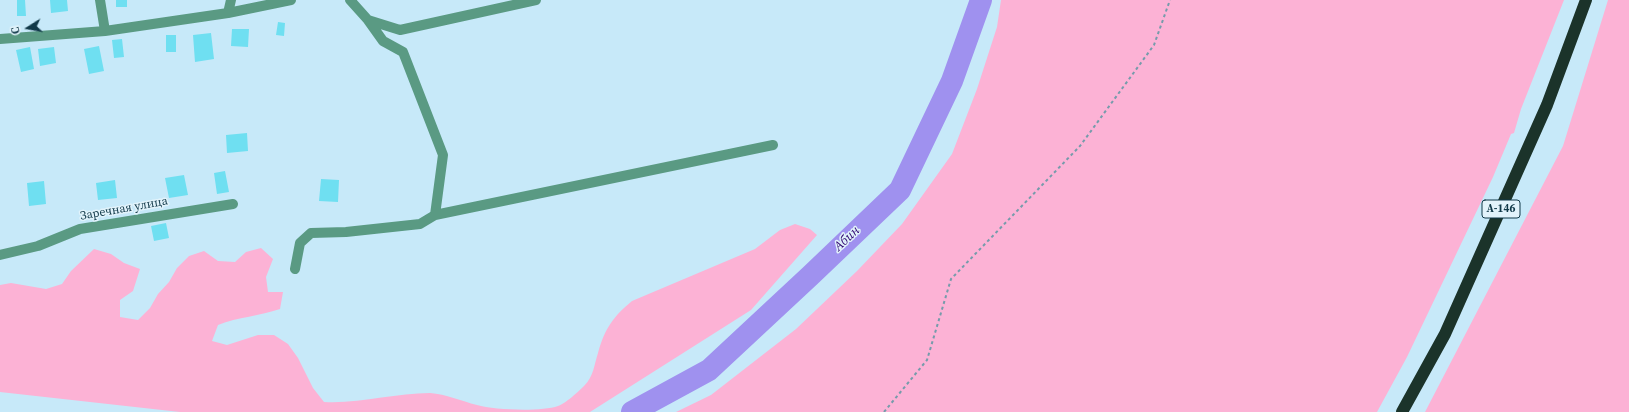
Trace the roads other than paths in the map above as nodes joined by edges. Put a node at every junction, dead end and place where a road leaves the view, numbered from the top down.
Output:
1 (100, 0) edge
2 (231, 0) edge
3 (291, 0) edge
4 (350, 0) edge
5 (536, 0) edge
6 (1586, 0) edge
7 (228, 13) junction
8 (368, 20) junction
9 (105, 31) junction
10 (0, 39) edge
11 (773, 145) dead end
12 (233, 204) dead end
13 (435, 215) junction
14 (0, 255) edge
15 (295, 269) dead end
16 (1402, 412) edge

1 - 9 street
2 - 7 street
3 - 7 street
4 - 8 street
5 - 8 street
6 - 16 highway, А-146
7 - 9 street
8 - 13 street
9 - 10 street
11 - 13 street
12 - 14 street, Заречная улица
13 - 15 street

